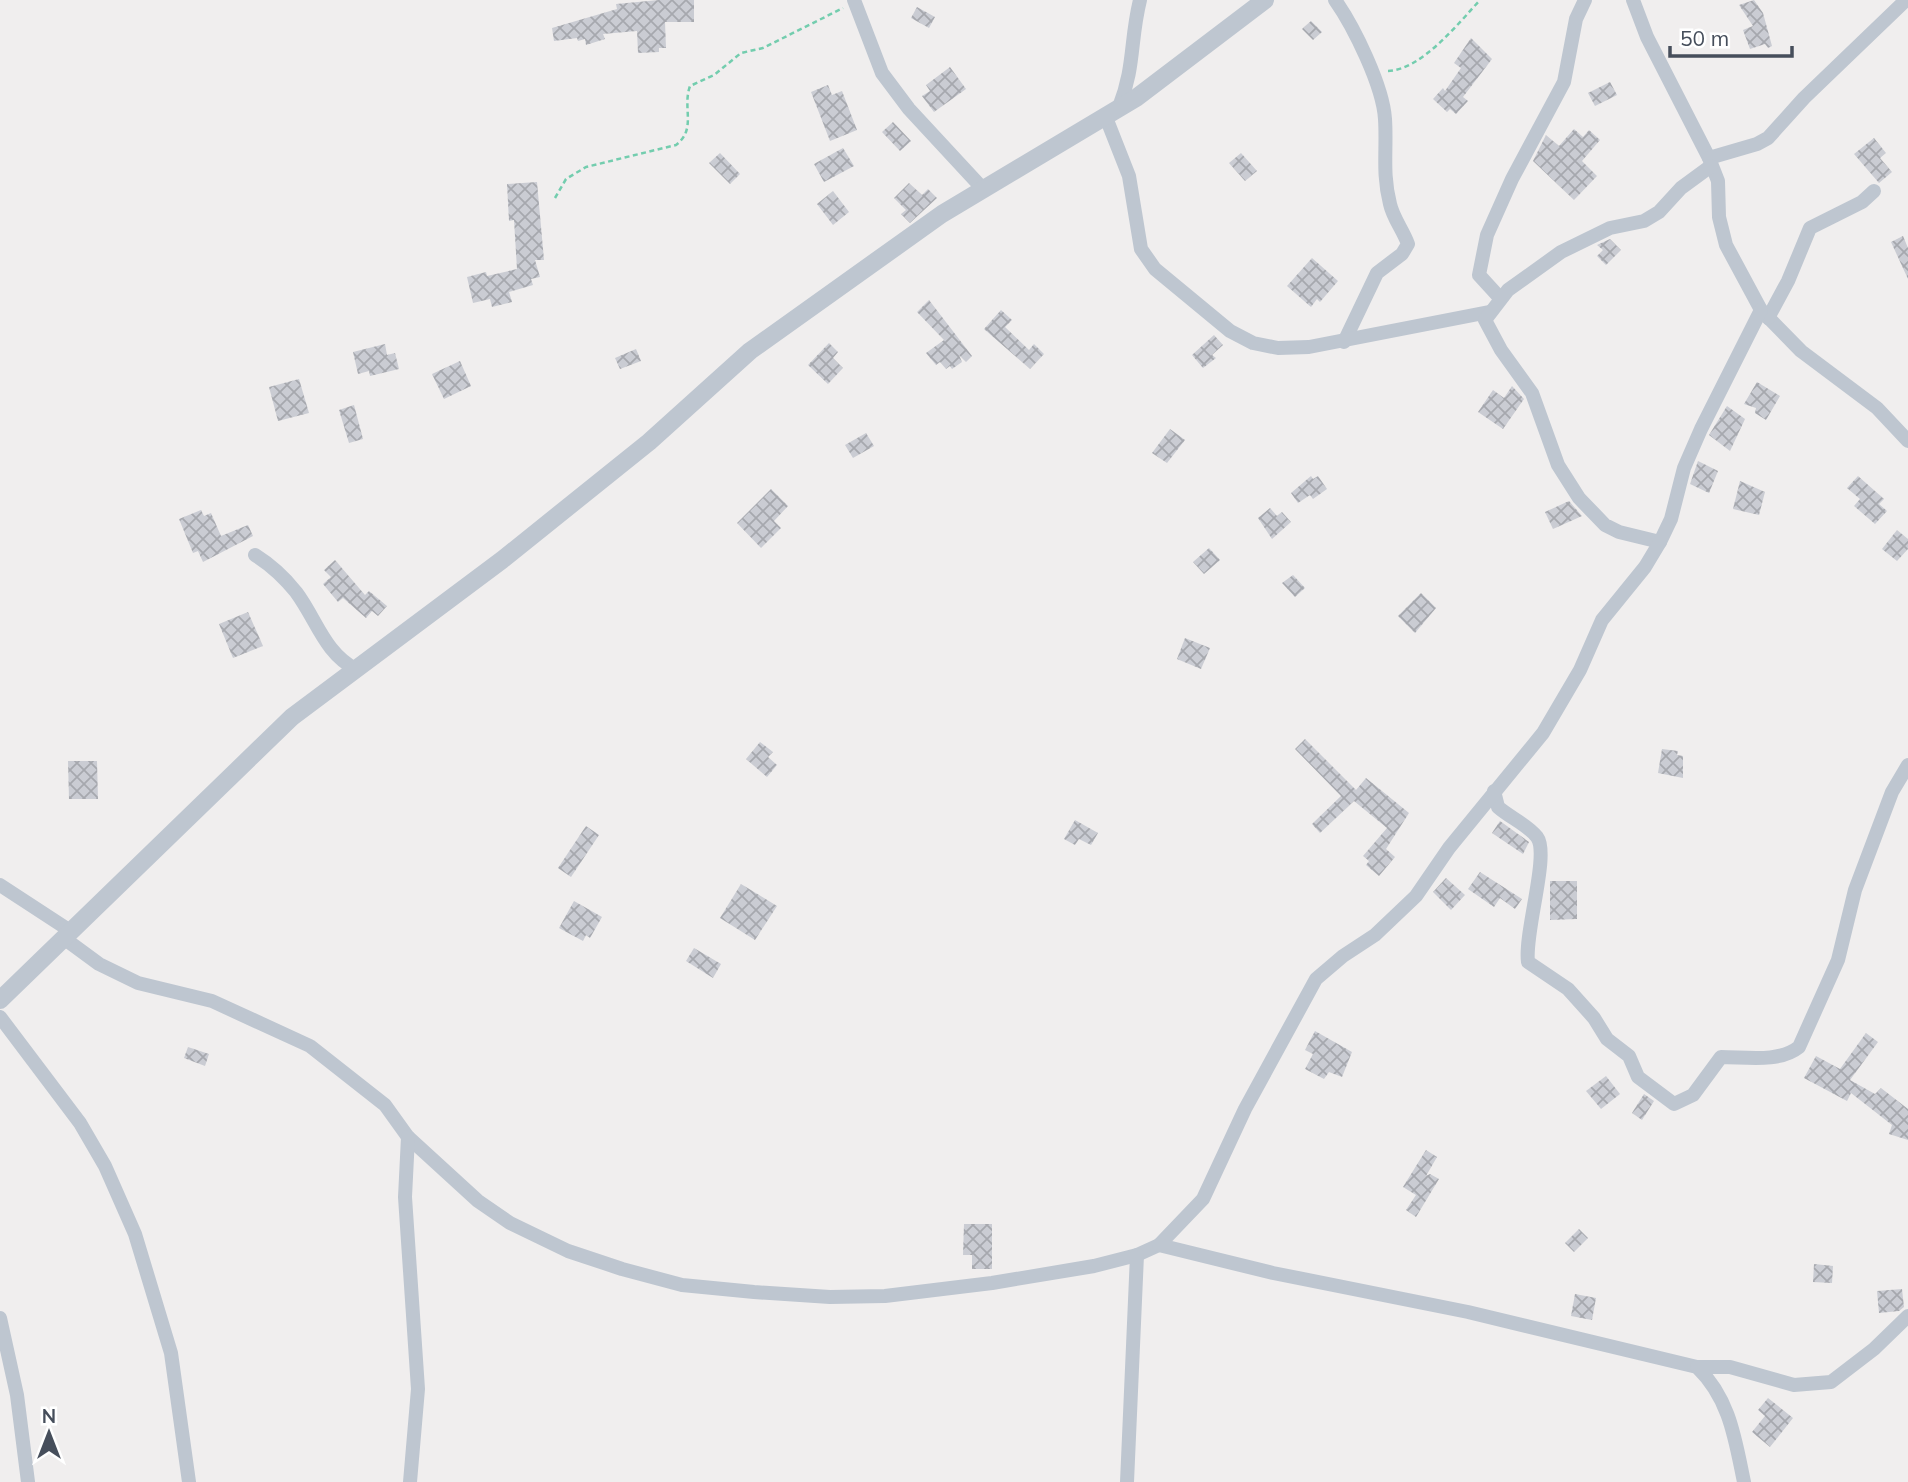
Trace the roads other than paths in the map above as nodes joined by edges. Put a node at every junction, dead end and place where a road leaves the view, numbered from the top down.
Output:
1 (854, 0) edge
2 (1140, 0) edge
3 (1265, 0) edge
4 (1335, 0) edge
5 (1585, 0) edge
6 (1633, 0) edge
7 (1906, 0) edge
8 (1112, 111) junction
9 (1710, 162) junction
10 (984, 190) junction
11 (1874, 191) dead end
12 (1500, 298) junction
13 (1489, 312) junction
14 (1765, 314) junction
15 (1344, 342) junction
16 (1908, 441) edge
17 (1660, 542) junction
18 (255, 555) dead end
19 (357, 670) junction
20 (1908, 765) edge
21 (1494, 791) junction
22 (0, 886) edge
23 (68, 936) junction
24 (0, 1000) edge
25 (0, 1017) edge
26 (408, 1137) junction
27 (1159, 1245) junction
28 (1137, 1255) junction
29 (1908, 1316) edge
30 (0, 1318) edge
31 (1697, 1367) junction
32 (28, 1482) edge
33 (189, 1482) edge
34 (410, 1482) edge
35 (1127, 1482) edge
36 (1744, 1482) edge

1 - 10 street
2 - 8 street
3 - 8 street
4 - 15 street
5 - 12 street
6 - 9 street
7 - 9 street
8 - 10 street
8 - 15 street
9 - 12 street
9 - 14 street
10 - 19 street
11 - 14 street
12 - 13 street
13 - 15 street
13 - 17 street
14 - 16 street
14 - 17 street
17 - 21 street
18 - 19 street
19 - 23 street
20 - 21 street
21 - 27 street
22 - 23 street
23 - 24 street
23 - 26 street
25 - 33 street
26 - 28 street
26 - 34 street
27 - 28 street
27 - 31 street
28 - 35 street
29 - 31 street
30 - 32 street
31 - 36 street

